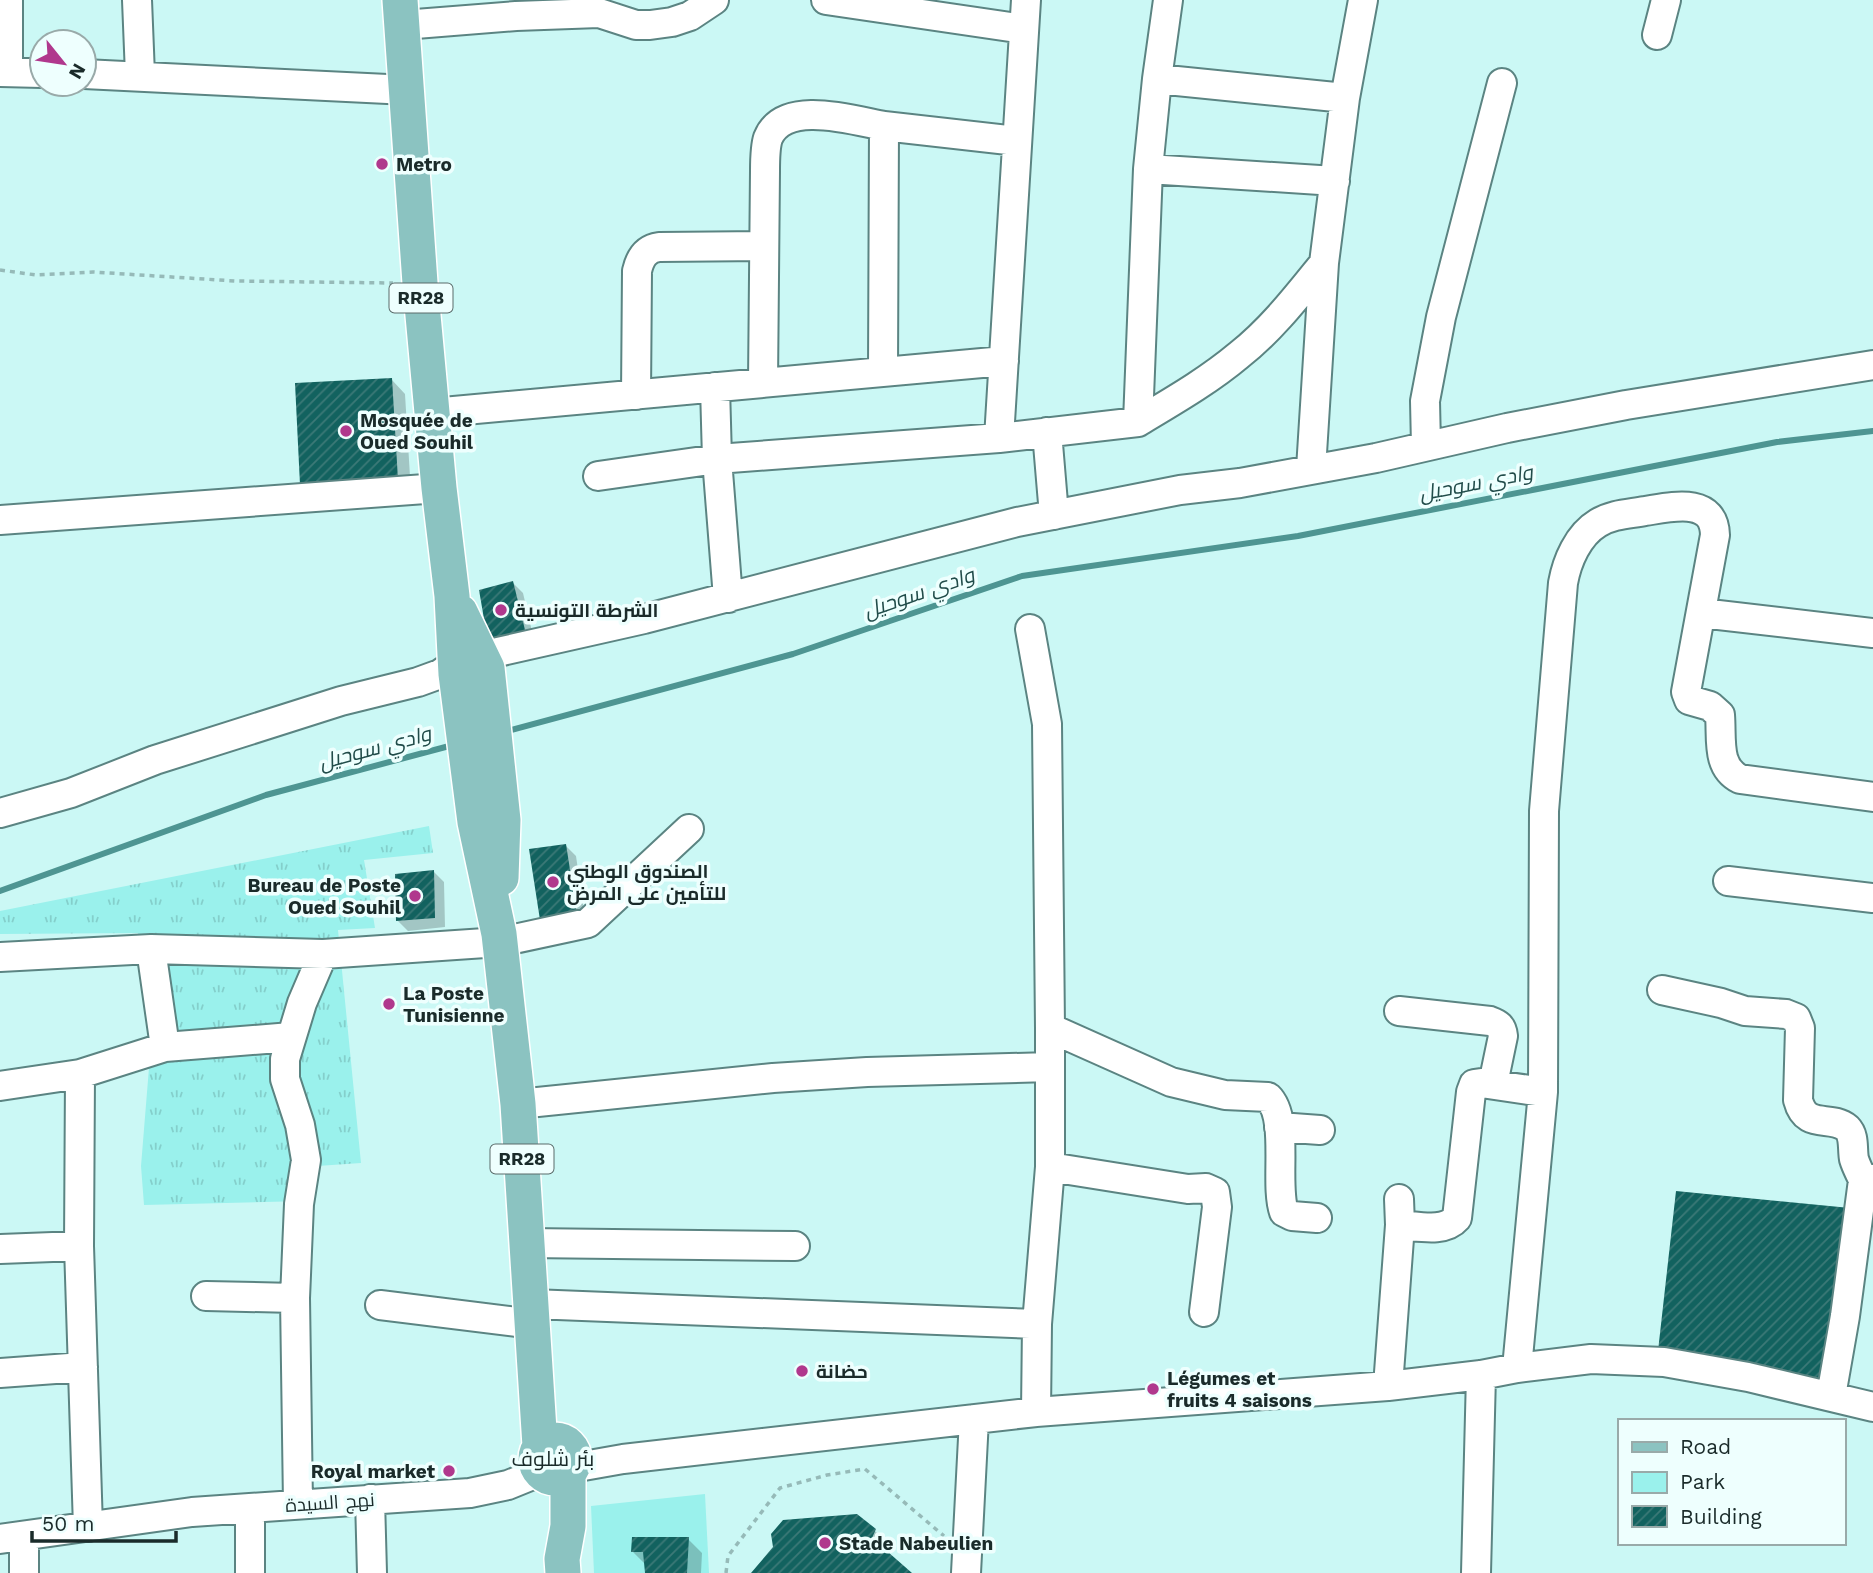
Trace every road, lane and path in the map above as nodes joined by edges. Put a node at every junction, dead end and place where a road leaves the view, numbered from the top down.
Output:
1 (8, 0) edge
2 (137, 0) edge
3 (714, 0) edge
4 (826, 0) edge
5 (1026, 0) edge
6 (1168, 0) edge
7 (1363, 0) edge
8 (1666, 0) edge
9 (402, 13) edge
10 (1024, 30) junction
11 (1657, 35) dead end
12 (4, 72) edge
13 (28, 73) edge
14 (98, 74) edge
15 (140, 75) junction
16 (1157, 79) junction
17 (1502, 83) dead end
18 (408, 90) junction
19 (1345, 98) junction
20 (884, 125) junction
21 (1017, 141) junction
22 (1148, 169) junction
23 (1335, 180) junction
24 (764, 246) junction
25 (1324, 263) junction
26 (0, 270) edge
27 (420, 283) junction
28 (1004, 360) junction
29 (1873, 365) edge
30 (883, 372) junction
31 (763, 383) junction
32 (715, 387) junction
33 (636, 395) junction
34 (432, 413) junction
35 (1138, 422) junction
36 (1047, 432) junction
37 (999, 438) junction
38 (1426, 446) junction
39 (717, 459) junction
40 (1311, 469) junction
41 (598, 476) dead end
42 (439, 488) junction
43 (1054, 515) junction
44 (0, 520) edge
45 (728, 598) junction
46 (1701, 613) junction
47 (1030, 629) dead end
48 (1873, 634) edge
49 (460, 670) junction
50 (1873, 797) edge
51 (0, 813) edge
52 (689, 829) dead end
53 (481, 832) junction
54 (1728, 881) dead end
55 (1873, 898) edge
56 (499, 938) junction
57 (151, 950) junction
58 (323, 954) junction
59 (0, 957) edge
60 (1662, 989) dead end
61 (1399, 1011) dead end
62 (1050, 1028) junction
63 (291, 1037) junction
64 (164, 1047) junction
65 (1050, 1067) junction
66 (80, 1074) junction
67 (1493, 1084) junction
68 (0, 1086) edge
69 (1543, 1092) junction
70 (518, 1104) junction
71 (1279, 1127) junction
72 (1320, 1130) dead end
73 (1050, 1167) junction
74 (1868, 1179) edge
75 (1317, 1218) dead end
76 (527, 1243) junction
77 (79, 1246) junction
78 (794, 1246) dead end
79 (0, 1249) edge
80 (206, 1296) dead end
81 (295, 1298) junction
82 (380, 1305) dead end
83 (1204, 1312) dead end
84 (533, 1314) junction
85 (1037, 1324) junction
86 (83, 1367) junction
87 (1517, 1368) junction
88 (0, 1373) edge
89 (1481, 1376) junction
90 (1388, 1386) junction
91 (1831, 1396) junction
92 (1873, 1407) edge
93 (1036, 1412) junction
94 (974, 1419) junction
95 (556, 1461) junction
96 (370, 1499) junction
97 (298, 1504) junction
98 (250, 1508) junction
99 (88, 1527) junction
100 (12, 1538) edge
101 (967, 1564) edge
102 (562, 1566) edge
103 (24, 1573) edge
104 (250, 1573) edge
105 (373, 1573) edge
106 (726, 1573) edge
107 (1476, 1573) edge

1 - 12 street
2 - 15 street
3 - 9 street
4 - 10 street
5 - 10 street
6 - 16 street
7 - 19 street
8 - 11 street
9 - 18 main road, RR28
10 - 21 street
12 - 13 street
14 - 15 street
15 - 18 street
16 - 19 street
16 - 22 street
17 - 38 street
18 - 27 main road, RR28
19 - 23 street
20 - 21 street
20 - 24 street
20 - 30 street
21 - 28 street
22 - 23 street
22 - 35 street
23 - 25 street
24 - 31 street
24 - 33 street
25 - 35 street
25 - 40 street
26 - 27 path
27 - 34 main road, RR28
28 - 30 street
28 - 37 street
29 - 38 street
30 - 31 street
31 - 32 street
32 - 33 street
32 - 39 street
33 - 34 street
34 - 42 main road, RR28
35 - 36 street
36 - 37 street
36 - 43 street
37 - 39 street
38 - 40 street
39 - 41 street
39 - 45 street
40 - 43 street
42 - 44 street
42 - 49 main road, RR28
43 - 45 street
45 - 49 street
46 - 48 street
46 - 50 street
46 - 69 street
47 - 62 street
49 - 51 street
49 - 53 main road, RR28
49 - 53 street
52 - 56 street
53 - 56 main road, RR28
54 - 55 street
56 - 58 street
56 - 70 main road, RR28
57 - 58 street
57 - 59 street
57 - 64 street
58 - 63 street
60 - 74 street
61 - 67 street
62 - 65 street
62 - 71 street
63 - 64 street
63 - 81 street
64 - 66 street
65 - 70 street
65 - 73 street
66 - 68 street
66 - 77 street
67 - 69 street
67 - 90 street
69 - 87 street
70 - 76 main road, RR28
71 - 72 street
71 - 75 street
73 - 83 street
73 - 85 street
74 - 91 street
76 - 78 street
76 - 84 main road, RR28
77 - 79 street
77 - 86 street
80 - 81 street
81 - 97 street
82 - 84 street
84 - 85 street
84 - 95 main road, RR28
85 - 93 street
86 - 88 street
86 - 99 street
87 - 89 street, نهج السيدة
87 - 91 street, نهج السيدة
89 - 90 street, نهج السيدة
89 - 107 street
90 - 93 street, نهج السيدة
91 - 92 street, نهج السيدة
93 - 94 street, نهج السيدة
94 - 95 street, نهج السيدة
94 - 101 street
95 - 96 street, نهج السيدة
95 - 102 main road, RR28
96 - 97 street, نهج السيدة
96 - 105 street
97 - 98 street, نهج السيدة
98 - 99 street, نهج السيدة
98 - 104 street
99 - 100 street, نهج السيدة
100 - 103 street
101 - 106 path

